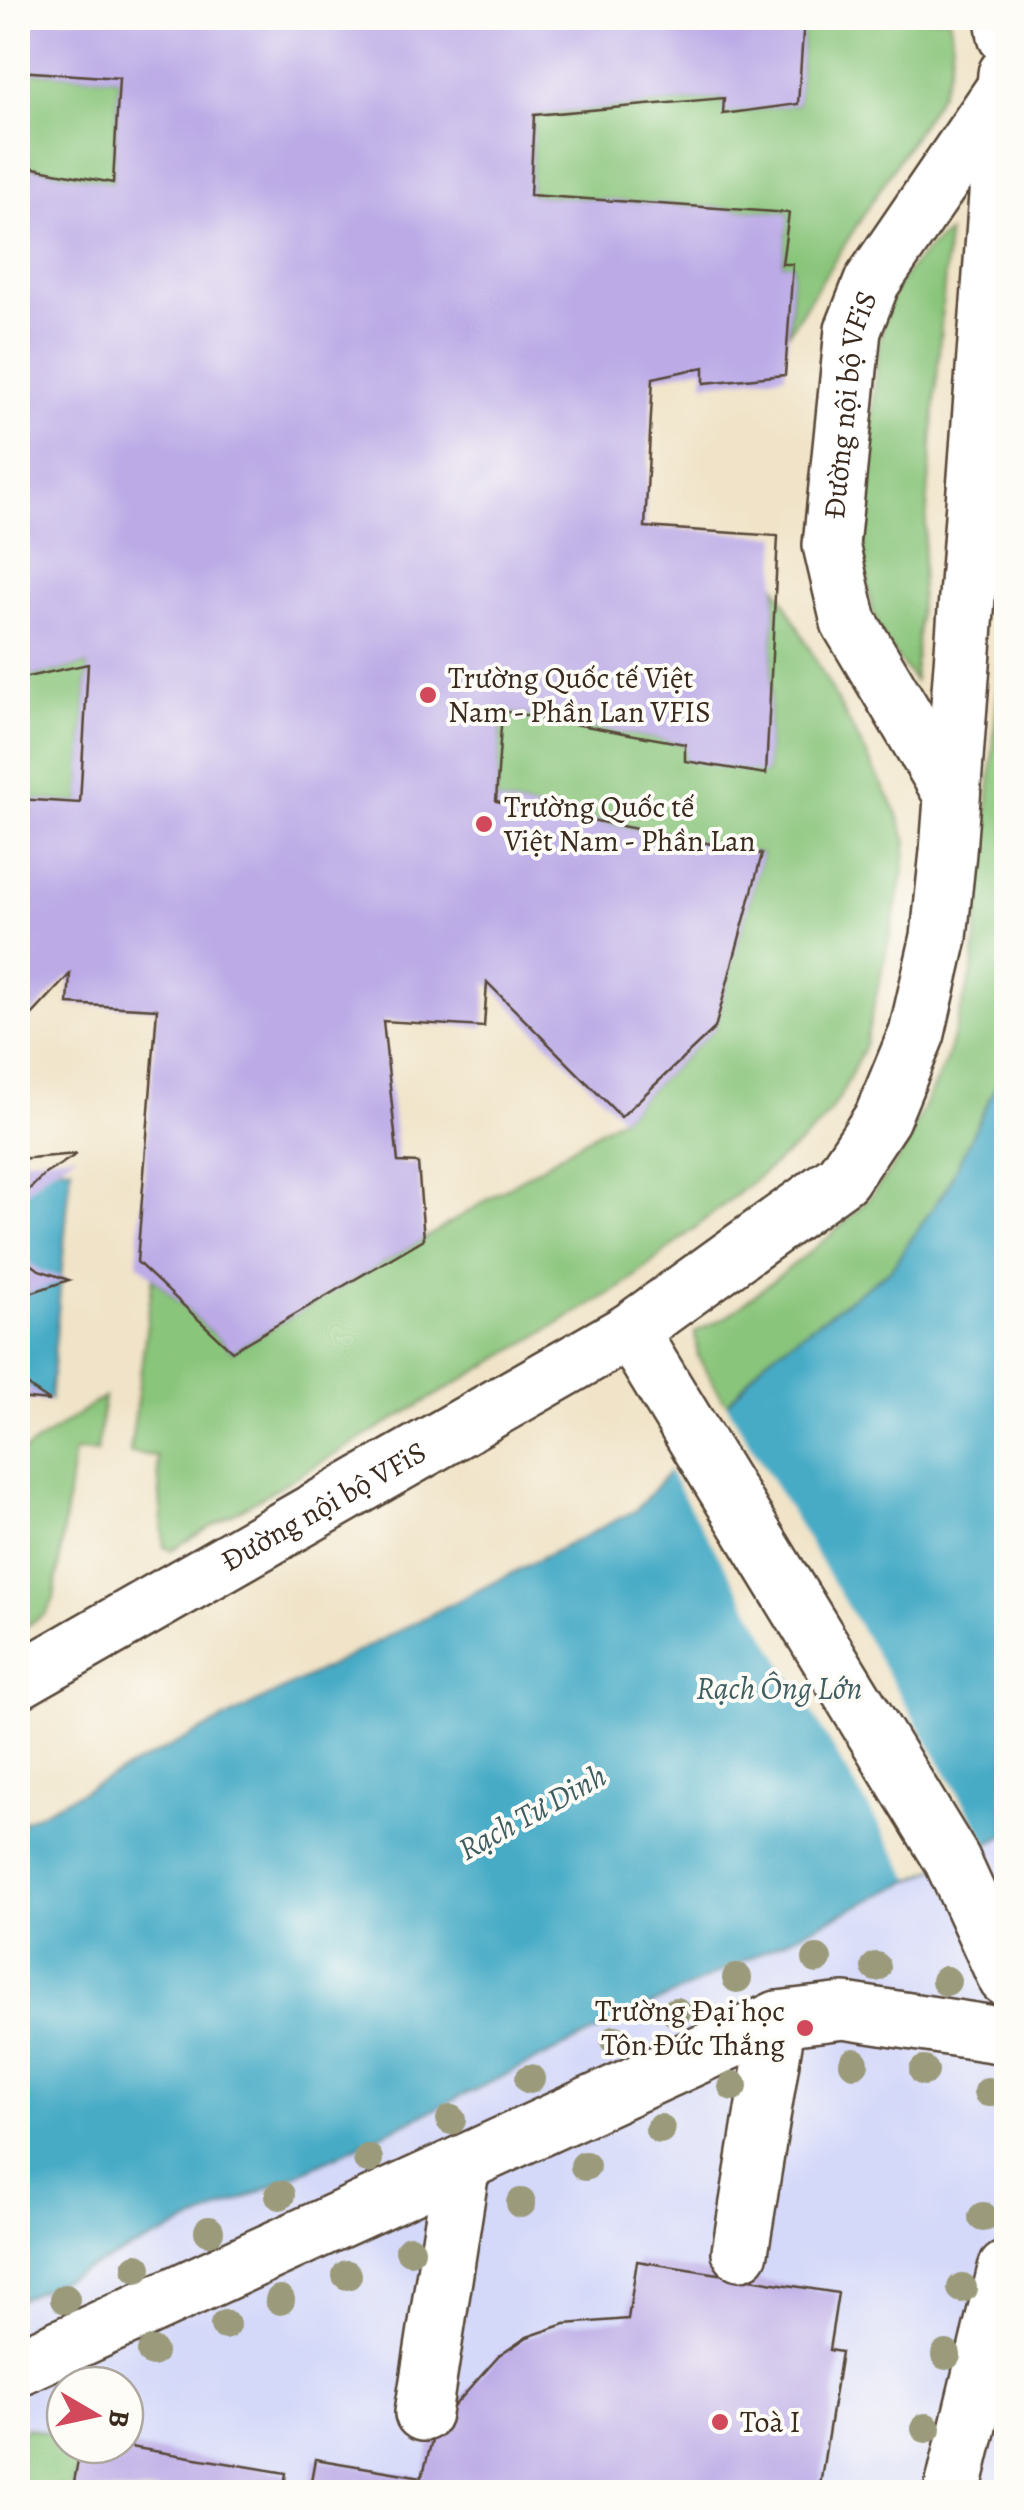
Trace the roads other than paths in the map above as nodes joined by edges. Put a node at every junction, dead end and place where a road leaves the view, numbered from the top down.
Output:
1 (1002, 18) edge
2 (1006, 36) edge
3 (1006, 74) edge
4 (1006, 86) edge
5 (952, 795) junction
6 (630, 1332) junction
7 (18, 1682) edge
8 (1006, 1978) edge
9 (778, 2019) junction
10 (1006, 2036) edge
11 (462, 2164) junction
12 (740, 2252) dead end
13 (1006, 2269) edge
14 (18, 2367) edge
15 (423, 2413) dead end
16 (952, 2492) edge

1 - 2 lane
3 - 4 lane, Đường nội bộ VFiS
4 - 5 lane, Đường nội bộ VFiS
4 - 5 lane, Đường nội bộ VFiS
5 - 6 lane, Đường nội bộ VFiS
6 - 7 lane, Đường nội bộ VFiS
6 - 8 lane
9 - 10 lane
9 - 11 lane
9 - 12 lane
11 - 14 lane
11 - 15 lane
13 - 16 lane

